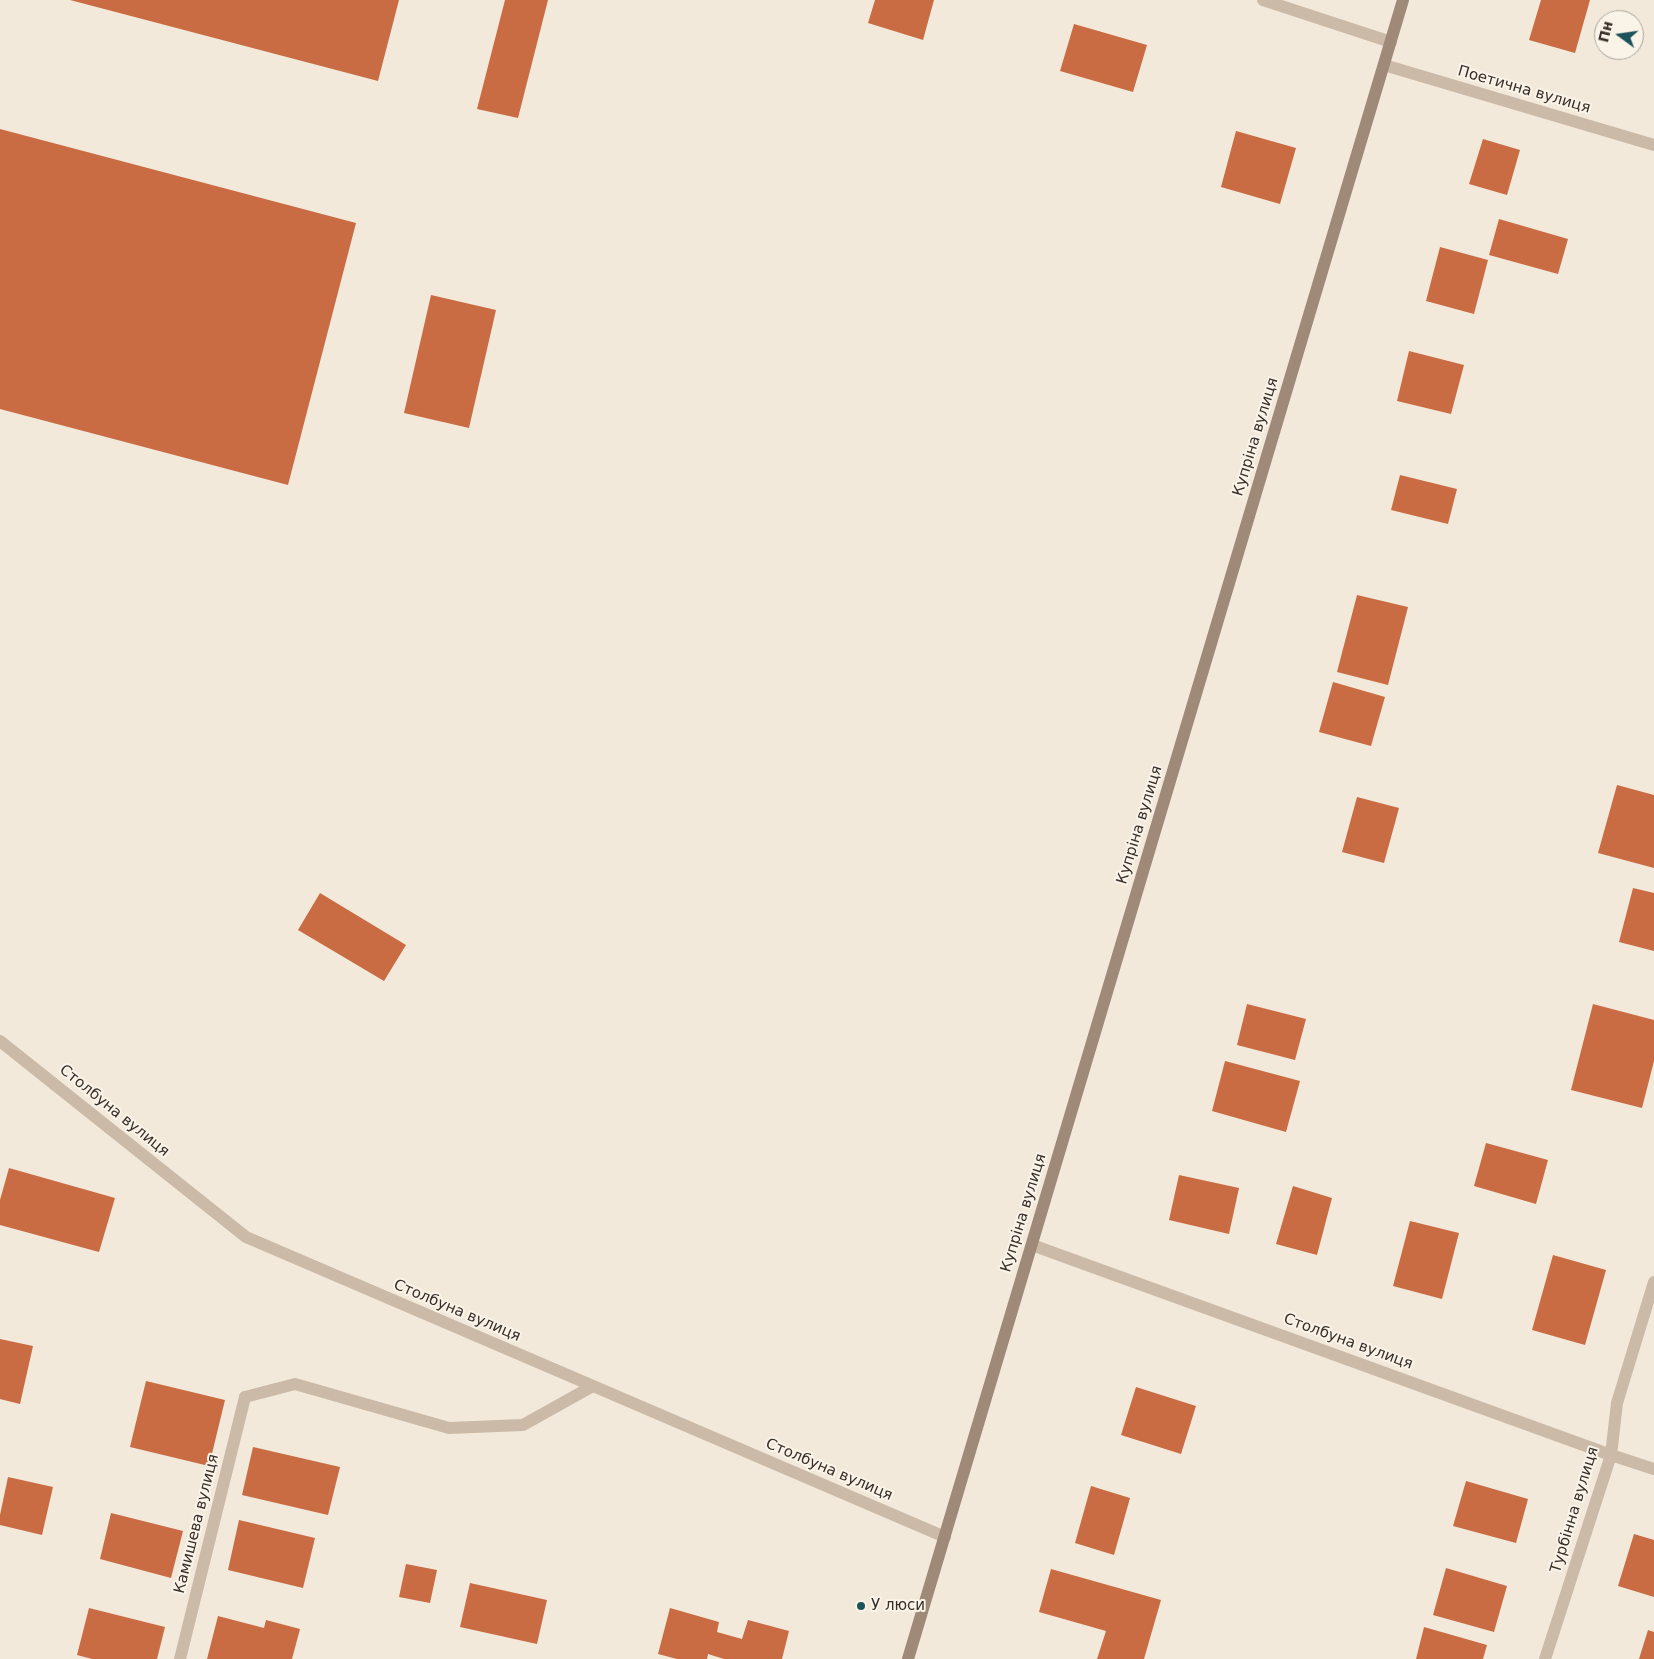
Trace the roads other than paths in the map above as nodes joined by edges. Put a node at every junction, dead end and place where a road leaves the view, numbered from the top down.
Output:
1 (1263, 0) edge
2 (1404, 0) edge
3 (1391, 42) junction
4 (1384, 66) junction
5 (1654, 145) edge
6 (0, 1041) edge
7 (1032, 1244) junction
8 (1654, 1282) edge
9 (591, 1387) junction
10 (1611, 1455) junction
11 (1654, 1469) edge
12 (945, 1537) junction
13 (180, 1659) edge
14 (908, 1659) edge
15 (1545, 1659) edge

1 - 3 street
2 - 3 main road, Купріна вулиця
3 - 4 main road, Купріна вулиця
4 - 5 street, Поетична вулиця
4 - 7 main road, Купріна вулиця
6 - 9 street, Столбуна вулиця
7 - 10 street, Столбуна вулиця
7 - 12 main road, Купріна вулиця
8 - 10 street, Турбінна вулиця
9 - 12 street, Столбуна вулиця
9 - 13 street, Камишева вулиця
10 - 11 street, Столбуна вулиця
10 - 15 street, Турбінна вулиця
12 - 14 main road, Купріна вулиця

